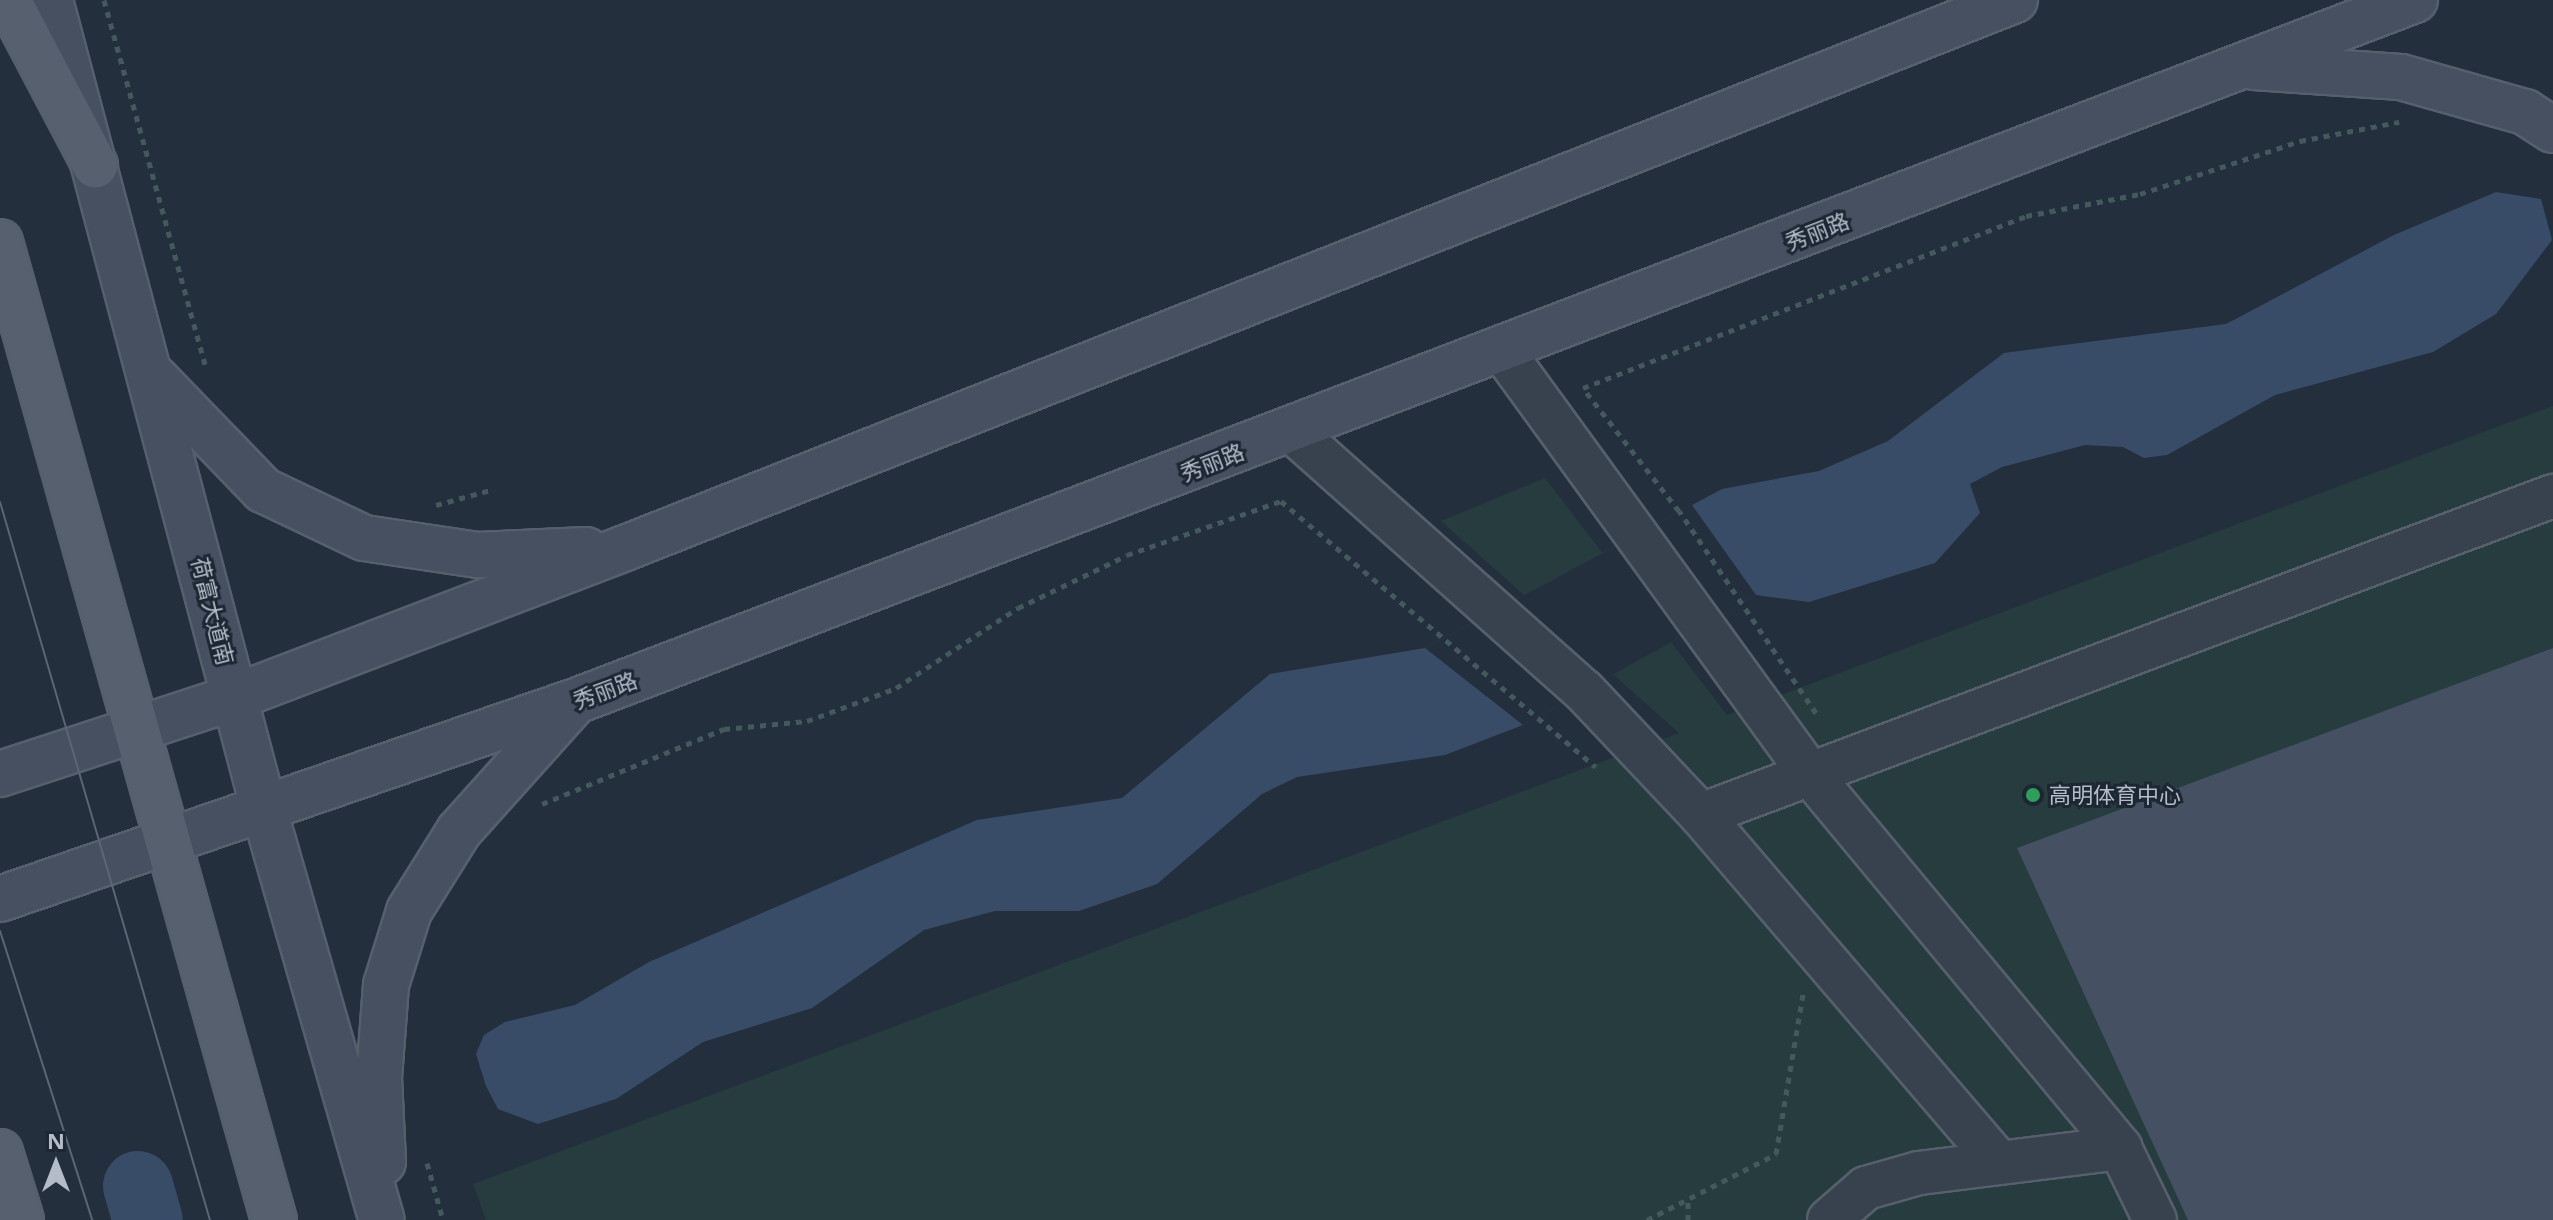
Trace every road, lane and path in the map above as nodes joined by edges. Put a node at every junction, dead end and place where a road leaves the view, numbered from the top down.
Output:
1 (8, 0) edge
2 (50, 0) edge
3 (104, 0) edge
4 (2015, 0) edge
5 (2415, 0) edge
6 (2239, 66) junction
7 (2405, 122) dead end
8 (2553, 130) edge
9 (95, 165) junction
10 (0, 242) edge
11 (1504, 353) junction
12 (152, 374) junction
13 (210, 377) dead end
14 (1293, 432) junction
15 (494, 489) dead end
16 (2553, 496) edge
17 (425, 505) dead end
18 (625, 548) junction
19 (235, 697) junction
20 (576, 701) junction
21 (1538, 716) dead end
22 (136, 731) junction
23 (0, 774) edge
24 (1810, 774) junction
25 (537, 806) dead end
26 (265, 813) junction
27 (1701, 815) junction
28 (168, 842) junction
29 (0, 899) edge
30 (1810, 950) junction
31 (2120, 1148) junction
32 (423, 1150) dead end
33 (0, 1152) edge
34 (1999, 1163) junction
35 (1688, 1198) junction
36 (21, 1220) edge
37 (274, 1220) edge
38 (384, 1220) edge
39 (443, 1220) edge
40 (1647, 1220) edge
41 (1688, 1220) edge
42 (1829, 1220) edge
43 (2155, 1220) edge

1 - 9 main road
2 - 9 street, 荷富大道南
3 - 13 path
4 - 18 street
5 - 6 street, 秀丽路
6 - 8 street
6 - 11 street, 秀丽路
7 - 24 path
9 - 12 street, 荷富大道南
10 - 22 main road
11 - 14 street, 秀丽路
11 - 24 street
12 - 18 street
12 - 19 street, 荷富大道南
14 - 20 street, 秀丽路
14 - 27 street
15 - 17 path
16 - 24 street
18 - 19 street
19 - 22 street
19 - 26 street, 荷富大道南
20 - 26 street, 秀丽路
20 - 38 street
21 - 25 path
22 - 23 street
22 - 28 main road
24 - 27 street
24 - 31 street
26 - 28 street, 秀丽路
26 - 38 street, 荷富大道南
27 - 30 street
28 - 29 street, 秀丽路
28 - 37 main road
30 - 34 street
30 - 35 path
31 - 34 street
31 - 43 street
32 - 39 path
33 - 36 main road
34 - 42 street
35 - 40 path
35 - 41 path

